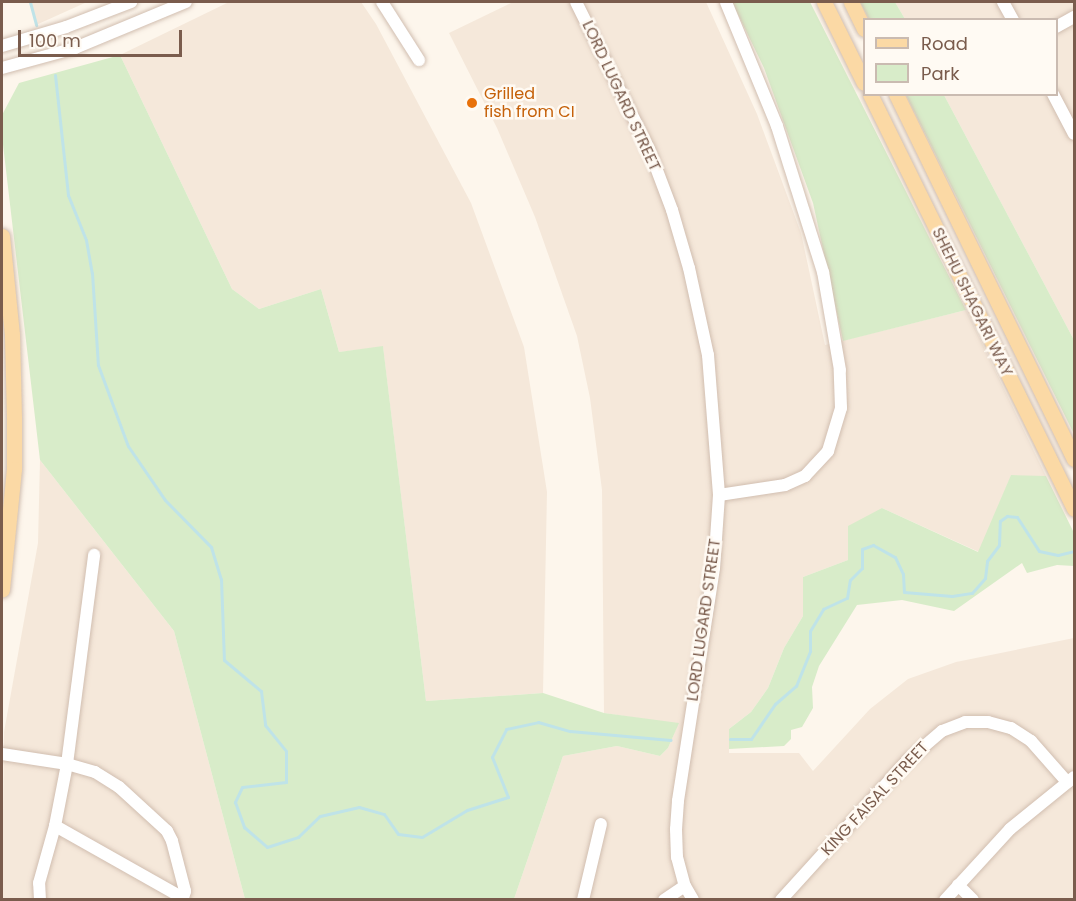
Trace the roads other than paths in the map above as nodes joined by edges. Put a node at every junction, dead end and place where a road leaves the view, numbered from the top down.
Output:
1 (131, 2) edge
2 (186, 2) edge
3 (381, 2) edge
4 (576, 2) edge
5 (726, 2) edge
6 (824, 2) edge
7 (851, 2) edge
8 (1003, 2) edge
9 (1074, 17) edge
10 (1012, 18) edge
11 (1058, 26) edge
12 (863, 27) edge
13 (2, 46) edge
14 (419, 60) dead end
15 (2, 68) edge
16 (863, 81) edge
17 (871, 96) edge
18 (897, 96) edge
19 (1054, 96) edge
20 (1074, 134) edge
21 (2, 236) edge
22 (1074, 459) edge
23 (718, 495) junction
24 (1074, 508) edge
25 (94, 555) dead end
26 (3, 569) edge
27 (2, 589) edge
28 (2, 754) edge
29 (67, 764) junction
30 (1071, 780) edge
31 (601, 824) dead end
32 (55, 825) junction
33 (958, 885) junction
34 (685, 886) junction
35 (39, 900) edge
36 (583, 900) edge
37 (664, 900) edge
38 (693, 900) edge
39 (781, 900) edge
40 (945, 900) edge
41 (973, 900) edge

1 - 13 street
2 - 15 street
3 - 14 street
4 - 23 street, LORD LUGARD STREET
5 - 23 street
6 - 16 main road
7 - 12 main road
8 - 10 street
9 - 11 street
17 - 24 main road, SHEHU SHAGARI WAY
18 - 22 main road, SHEHU SHAGARI WAY
19 - 20 street
21 - 26 main road
23 - 34 street, LORD LUGARD STREET
25 - 29 street
26 - 27 main road
28 - 29 street
29 - 32 street
29 - 32 street
30 - 33 street
30 - 39 street, KING FAISAL STREET
31 - 36 street
32 - 35 street
33 - 40 street
33 - 41 street
34 - 37 street
34 - 38 street, LORD LUGARD STREET

